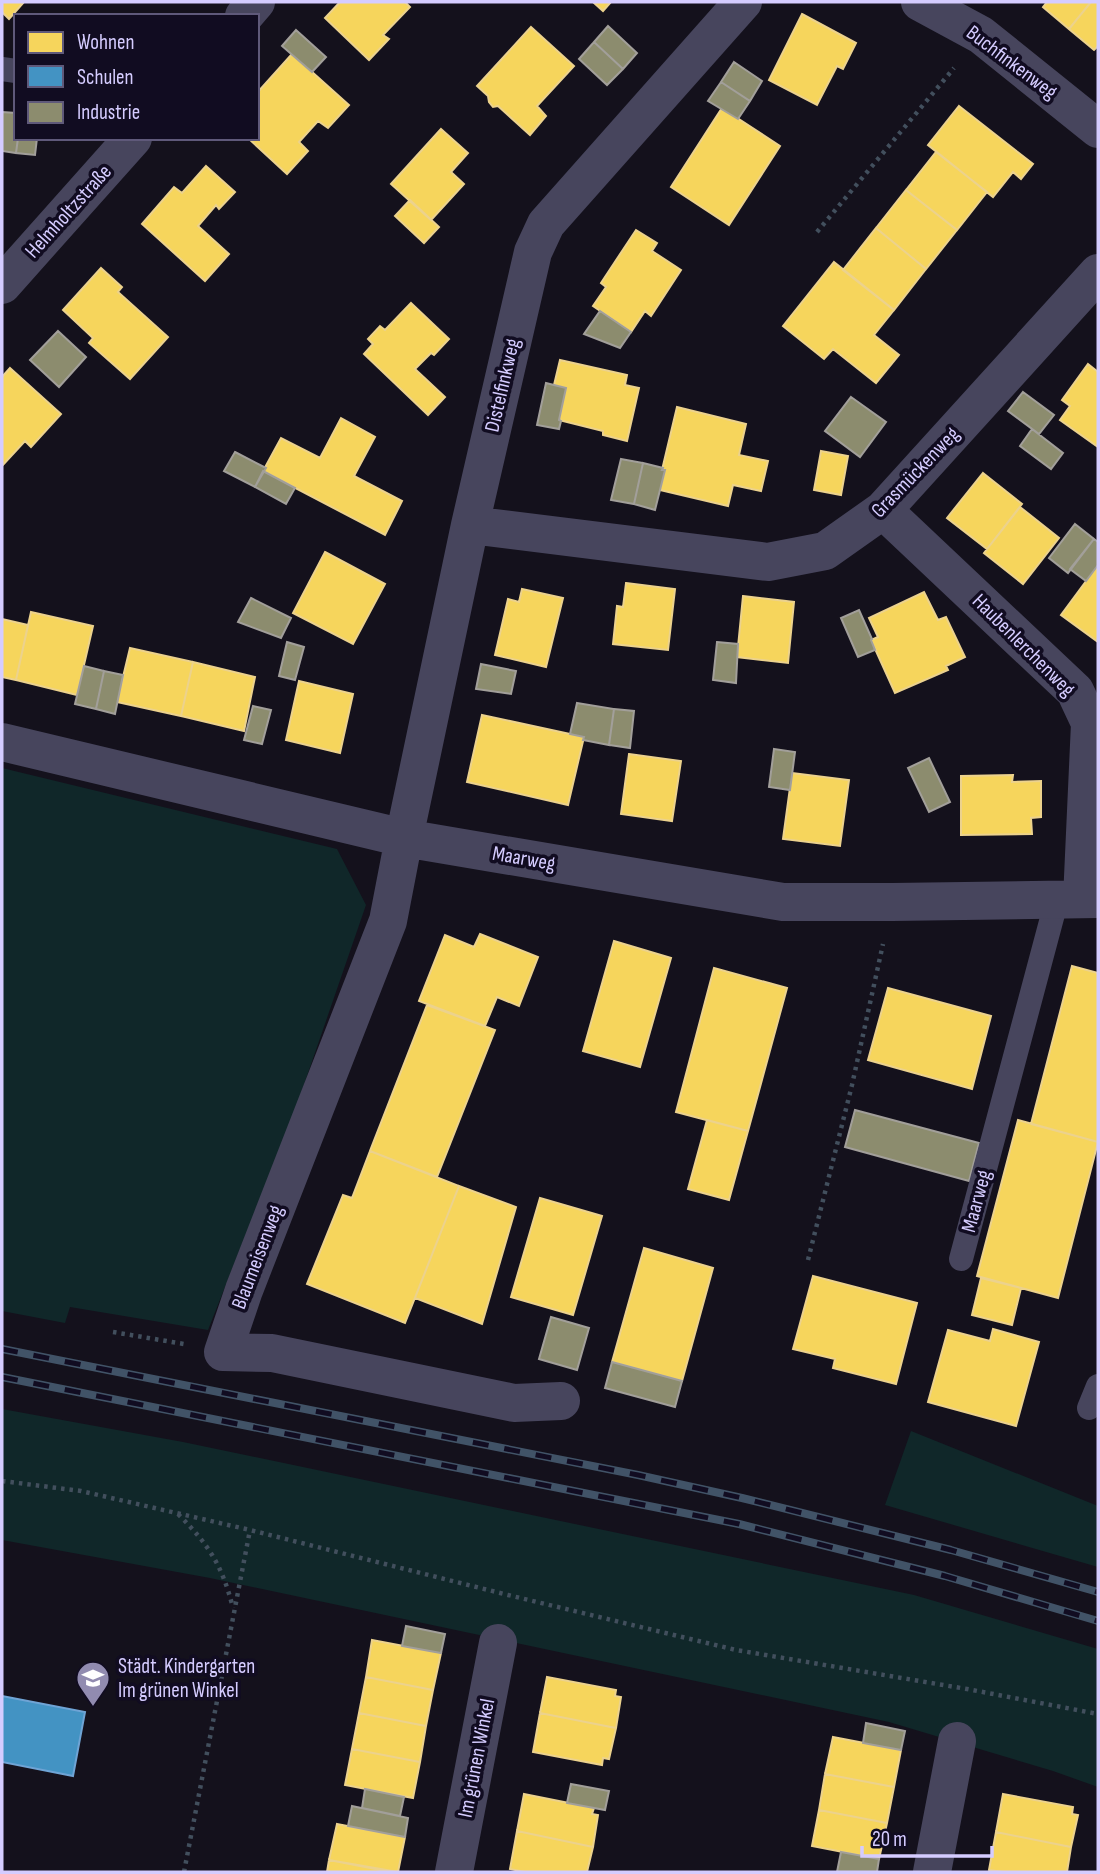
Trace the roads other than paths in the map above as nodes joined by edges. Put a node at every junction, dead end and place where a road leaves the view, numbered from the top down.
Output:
1 (743, 2) edge
2 (920, 2) edge
3 (1098, 129) edge
4 (131, 140) edge
5 (1098, 273) edge
6 (2, 285) edge
7 (883, 510) junction
8 (470, 524) junction
9 (2, 742) edge
10 (404, 838) junction
11 (1079, 899) edge
12 (961, 1259) dead end
13 (561, 1401) dead end
14 (498, 1643) dead end
15 (957, 1741) dead end
16 (454, 1872) edge
17 (932, 1872) edge

1 - 8 street, Distelfinkweg
2 - 3 street, Buchfinkenweg
4 - 6 street, Helmholtzstraße
5 - 7 street, Grasmückenweg
7 - 8 street, Grasmückenweg
7 - 11 street, Haubenlerchenweg
8 - 10 street, Distelfinkweg
9 - 10 street, Maarweg
10 - 11 street, Maarweg
10 - 13 street, Blaumeisenweg
11 - 12 lane, Maarweg
14 - 16 street, Im grünen Winkel
15 - 17 street

